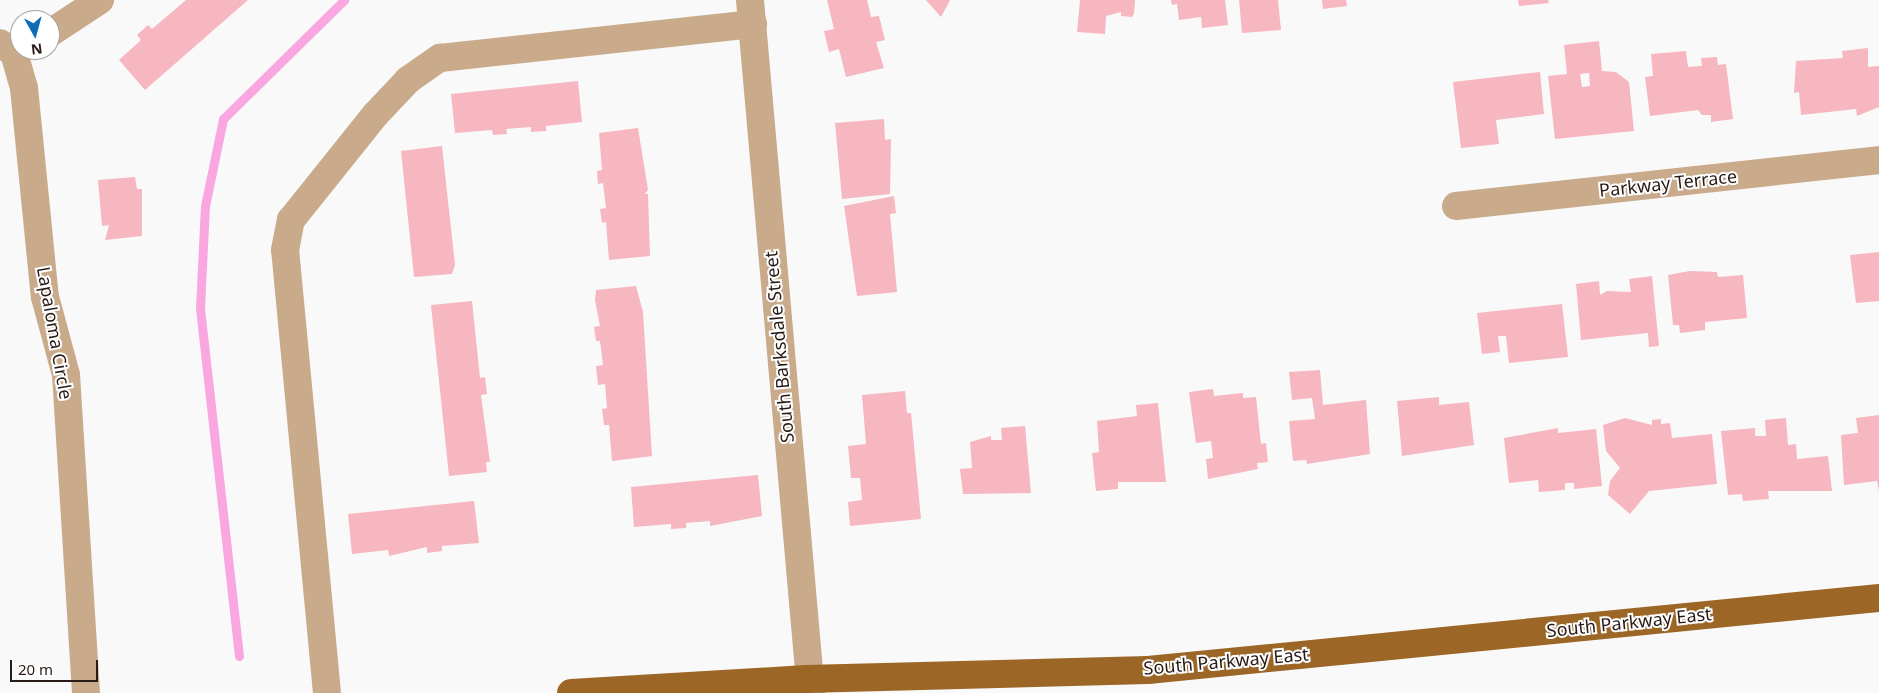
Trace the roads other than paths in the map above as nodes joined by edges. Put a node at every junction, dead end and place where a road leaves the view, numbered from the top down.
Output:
1 (100, 0) edge
2 (751, 12) edge
3 (60, 26) edge
4 (15, 60) edge
5 (1879, 160) edge
6 (1456, 206) dead end
7 (1879, 598) edge
8 (809, 686) edge
9 (86, 693) edge
10 (327, 693) edge
11 (571, 693) edge

1 - 3 street
2 - 8 street, South Barksdale Street
2 - 10 street
4 - 9 street, Lapaloma Circle
5 - 6 street, Parkway Terrace
7 - 8 main road, South Parkway East
8 - 11 main road, South Parkway East

